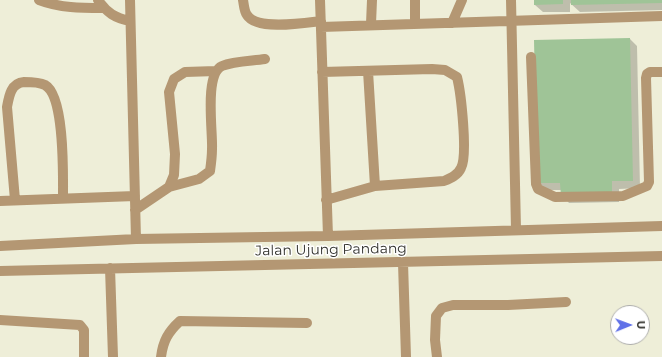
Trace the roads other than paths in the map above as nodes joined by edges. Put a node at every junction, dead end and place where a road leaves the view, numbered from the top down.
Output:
1 (39, 0) edge
2 (130, 0) edge
3 (242, 0) edge
4 (320, 0) edge
5 (372, 0) edge
6 (415, 0) edge
7 (462, 0) edge
8 (511, 0) edge
9 (100, 4) edge
10 (662, 16) edge
11 (130, 21) junction
12 (512, 22) junction
13 (452, 23) junction
14 (321, 24) junction
15 (371, 24) junction
16 (415, 24) junction
17 (531, 57) dead end
18 (265, 59) dead end
19 (216, 71) junction
20 (368, 71) junction
21 (322, 72) junction
22 (662, 72) edge
23 (376, 186) junction
24 (169, 187) junction
25 (135, 196) junction
26 (63, 198) junction
27 (15, 200) junction
28 (326, 200) junction
29 (0, 201) edge
30 (136, 210) junction
31 (662, 226) edge
32 (516, 229) junction
33 (328, 236) junction
34 (136, 240) junction
35 (0, 246) edge
36 (662, 256) edge
37 (403, 263) junction
38 (110, 268) junction
39 (0, 271) edge
40 (566, 302) dead end
41 (0, 320) edge
42 (307, 323) dead end
43 (84, 357) edge
44 (113, 357) edge
45 (161, 357) edge
46 (406, 357) edge
47 (437, 357) edge

1 - 9 street
2 - 11 street
3 - 14 street
4 - 14 street
5 - 15 street
6 - 16 street
7 - 13 street
8 - 12 street
9 - 11 street
10 - 12 street
11 - 25 street
12 - 13 street
12 - 32 street
13 - 16 street
14 - 15 street
14 - 21 street
15 - 16 street
17 - 22 street
18 - 19 street
19 - 24 street
19 - 24 street
20 - 21 street
20 - 23 street
20 - 23 street
21 - 28 street
23 - 28 street
24 - 30 street
25 - 26 street
25 - 30 street
26 - 27 street
26 - 27 street
27 - 29 street
28 - 33 street
30 - 34 street
31 - 32 street
32 - 33 street
33 - 34 street
34 - 35 street
36 - 37 street, Jalan Ujung Pandang
37 - 38 street, Jalan Ujung Pandang
37 - 46 street
38 - 39 street, Jalan Ujung Pandang
38 - 44 street
40 - 47 street
41 - 43 street
42 - 45 street

